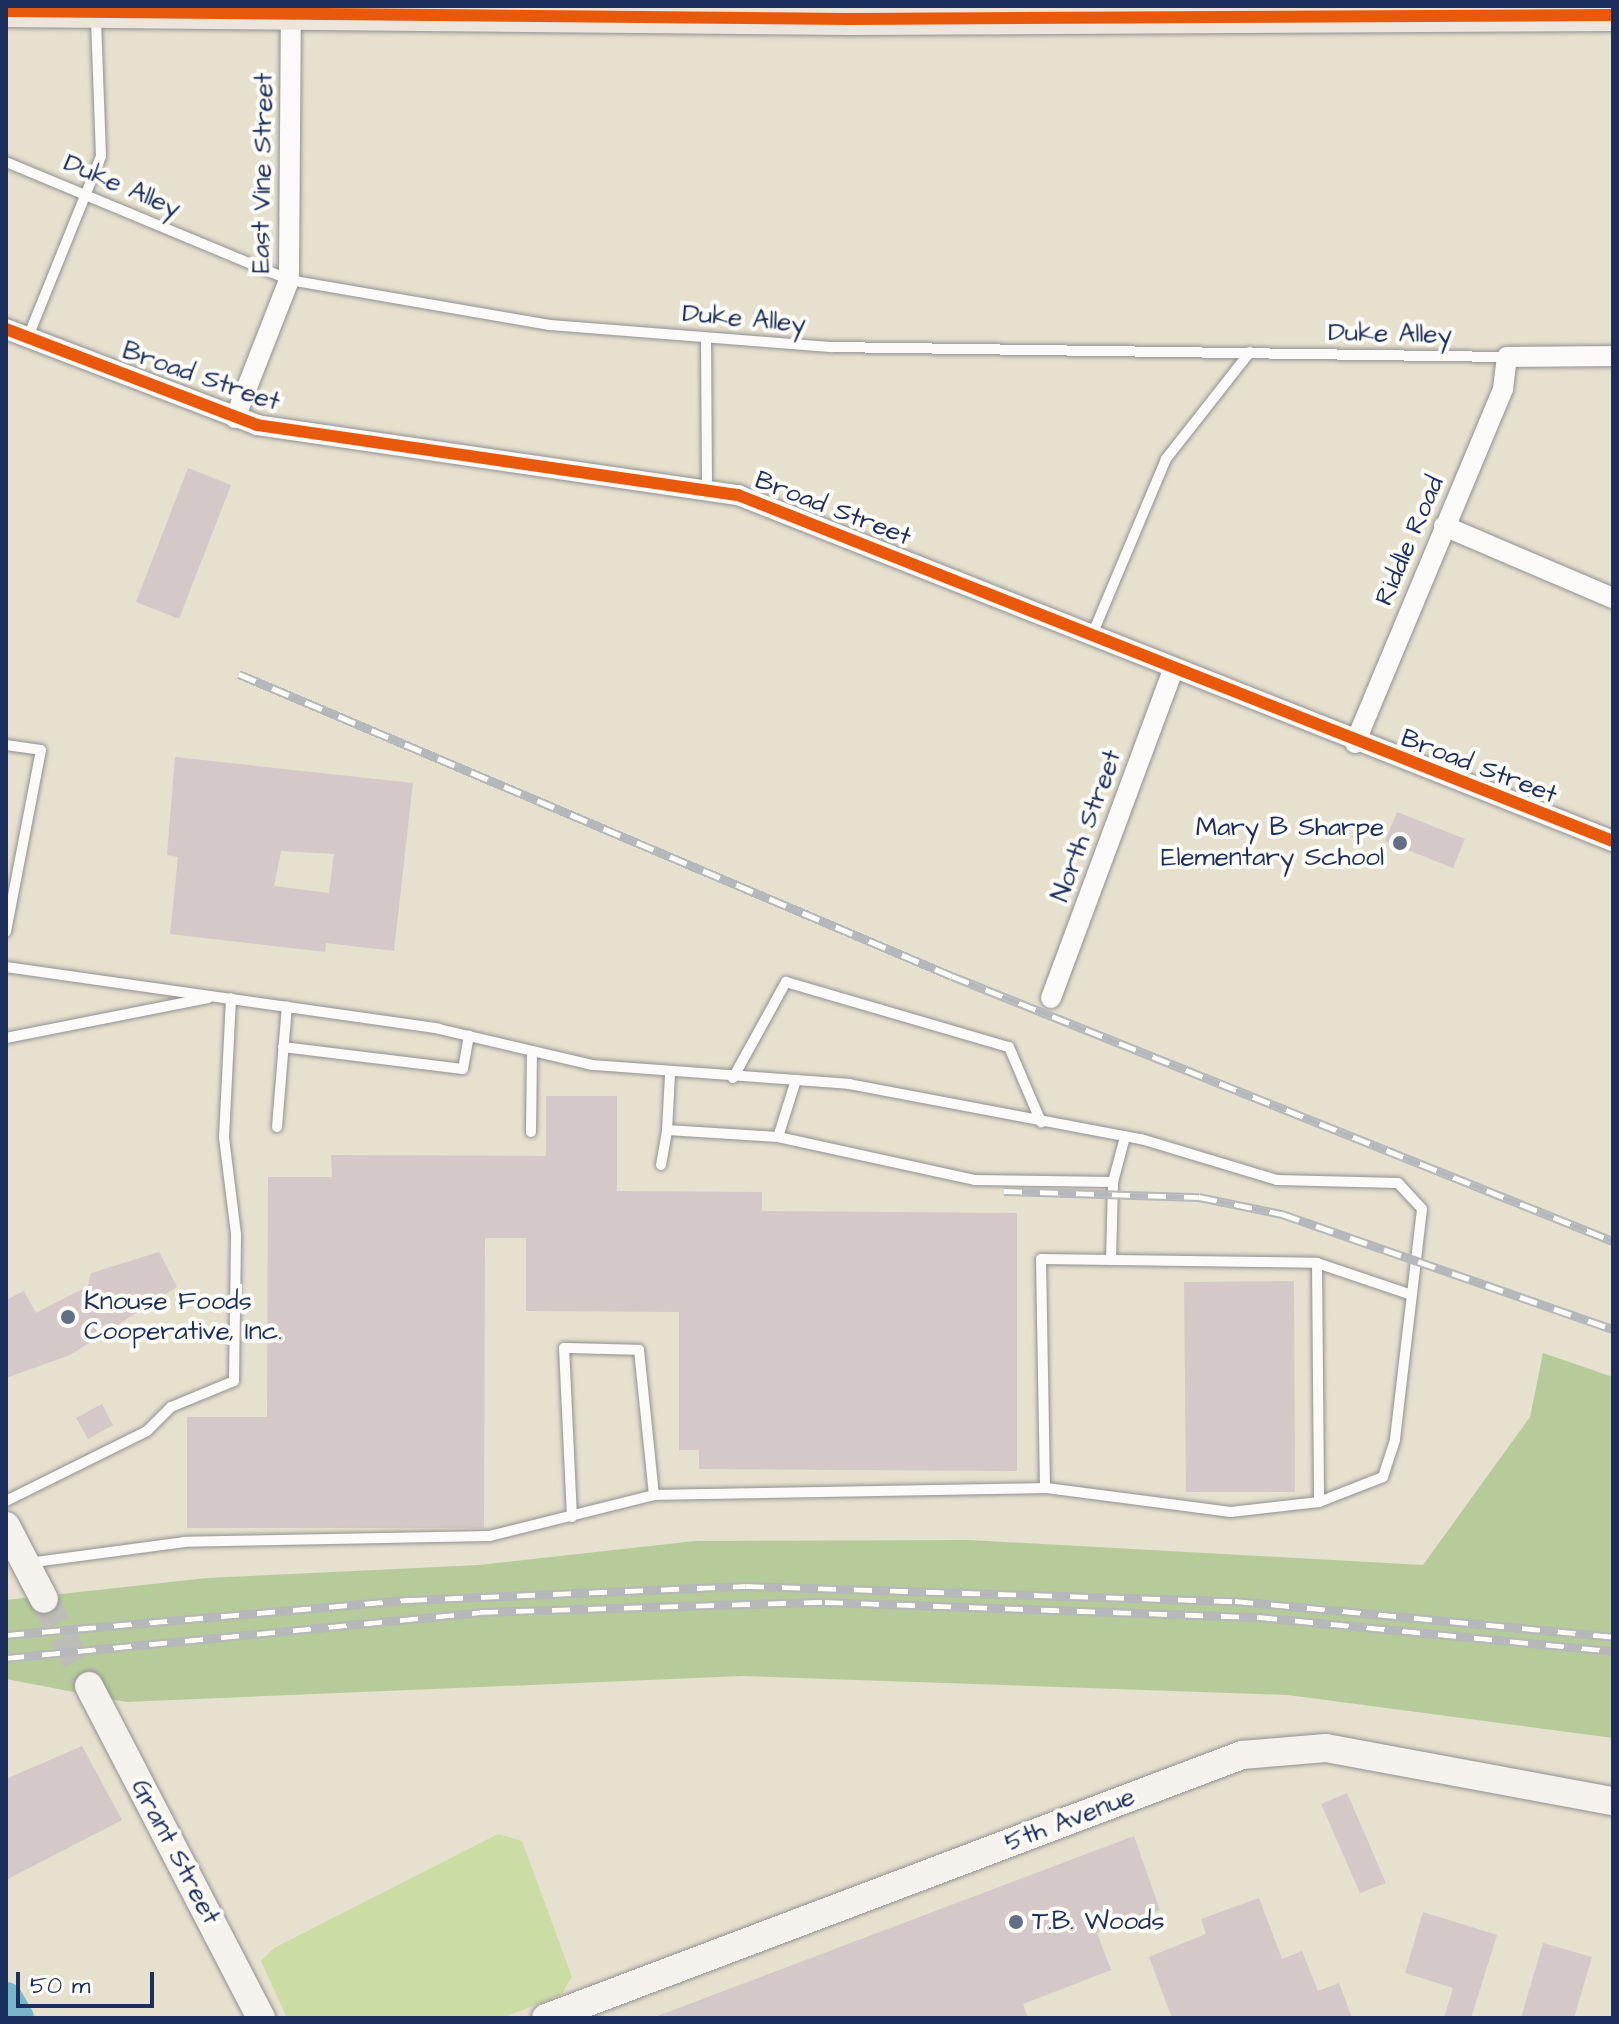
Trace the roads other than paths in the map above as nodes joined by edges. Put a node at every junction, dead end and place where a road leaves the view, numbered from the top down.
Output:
1 (6, 11) edge
2 (1318, 11) edge
3 (1033, 12) edge
4 (96, 13) junction
5 (291, 15) junction
6 (1613, 15) edge
7 (6, 162) edge
8 (88, 196) junction
9 (289, 280) junction
10 (6, 329) edge
11 (28, 337) junction
12 (706, 338) junction
13 (1250, 352) junction
14 (1613, 356) edge
15 (1507, 357) junction
16 (235, 418) junction
17 (707, 491) junction
18 (1444, 526) junction
19 (1613, 598) edge
20 (1092, 635) junction
21 (1172, 672) junction
22 (1355, 743) junction
23 (6, 745) edge
24 (1613, 841) edge
25 (11, 888) edge
26 (6, 932) edge
27 (6, 967) edge
28 (218, 996) junction
29 (231, 998) junction
30 (1051, 998) dead end
31 (287, 1006) junction
32 (469, 1036) junction
33 (6, 1038) edge
34 (283, 1047) junction
35 (532, 1051) junction
36 (670, 1075) junction
37 (733, 1078) junction
38 (796, 1080) junction
39 (1041, 1122) junction
40 (277, 1127) dead end
41 (667, 1130) junction
42 (531, 1132) dead end
43 (778, 1137) junction
44 (1125, 1137) junction
45 (661, 1165) dead end
46 (1113, 1182) junction
47 (1111, 1260) junction
48 (1317, 1263) junction
49 (1409, 1294) junction
50 (1045, 1488) junction
51 (654, 1495) junction
52 (6, 1501) edge
53 (1319, 1502) junction
54 (572, 1517) junction
55 (6, 1526) edge
56 (25, 1563) junction
57 (44, 1599) tunnel mouth
58 (89, 1686) tunnel mouth
59 (1613, 1801) edge
60 (261, 2018) edge
61 (546, 2018) edge

1 - 4 main road
2 - 3 main road
2 - 6 main road
3 - 5 main road
4 - 5 main road
4 - 8 lane
5 - 9 street, East Vine Street
7 - 8 lane, Duke Alley
8 - 9 lane, Duke Alley
8 - 11 lane
9 - 12 lane, Duke Alley
9 - 16 street, East Vine Street
10 - 11 street, Broad Street
11 - 16 street, Broad Street
12 - 13 lane, Duke Alley
12 - 17 lane
13 - 15 lane, Duke Alley
13 - 20 lane
14 - 15 street
15 - 18 street, Riddle Road
16 - 17 street, Broad Street
17 - 20 street, Broad Street
18 - 19 street
18 - 22 street, Riddle Road
20 - 21 street, Broad Street
21 - 22 street, Broad Street
21 - 30 street, North Street
22 - 24 street, Broad Street
23 - 25 lane
25 - 26 lane
27 - 28 lane
28 - 29 lane
28 - 33 lane
29 - 31 lane
29 - 52 lane
31 - 32 lane
31 - 34 lane
32 - 34 lane
32 - 35 lane
34 - 40 lane
35 - 36 lane
35 - 42 lane
36 - 37 lane
36 - 41 lane
37 - 38 lane
37 - 39 lane
38 - 39 lane
38 - 43 lane
39 - 44 lane
41 - 43 lane
41 - 45 lane
43 - 46 lane
44 - 46 lane
44 - 49 lane
46 - 47 lane
47 - 48 lane
47 - 50 lane
48 - 49 lane
48 - 53 lane
49 - 53 lane
50 - 51 lane
50 - 53 lane
51 - 54 lane
51 - 54 lane
54 - 56 lane
55 - 56 street
56 - 57 street
58 - 60 street, Grant Street
59 - 61 street, 5th Avenue

